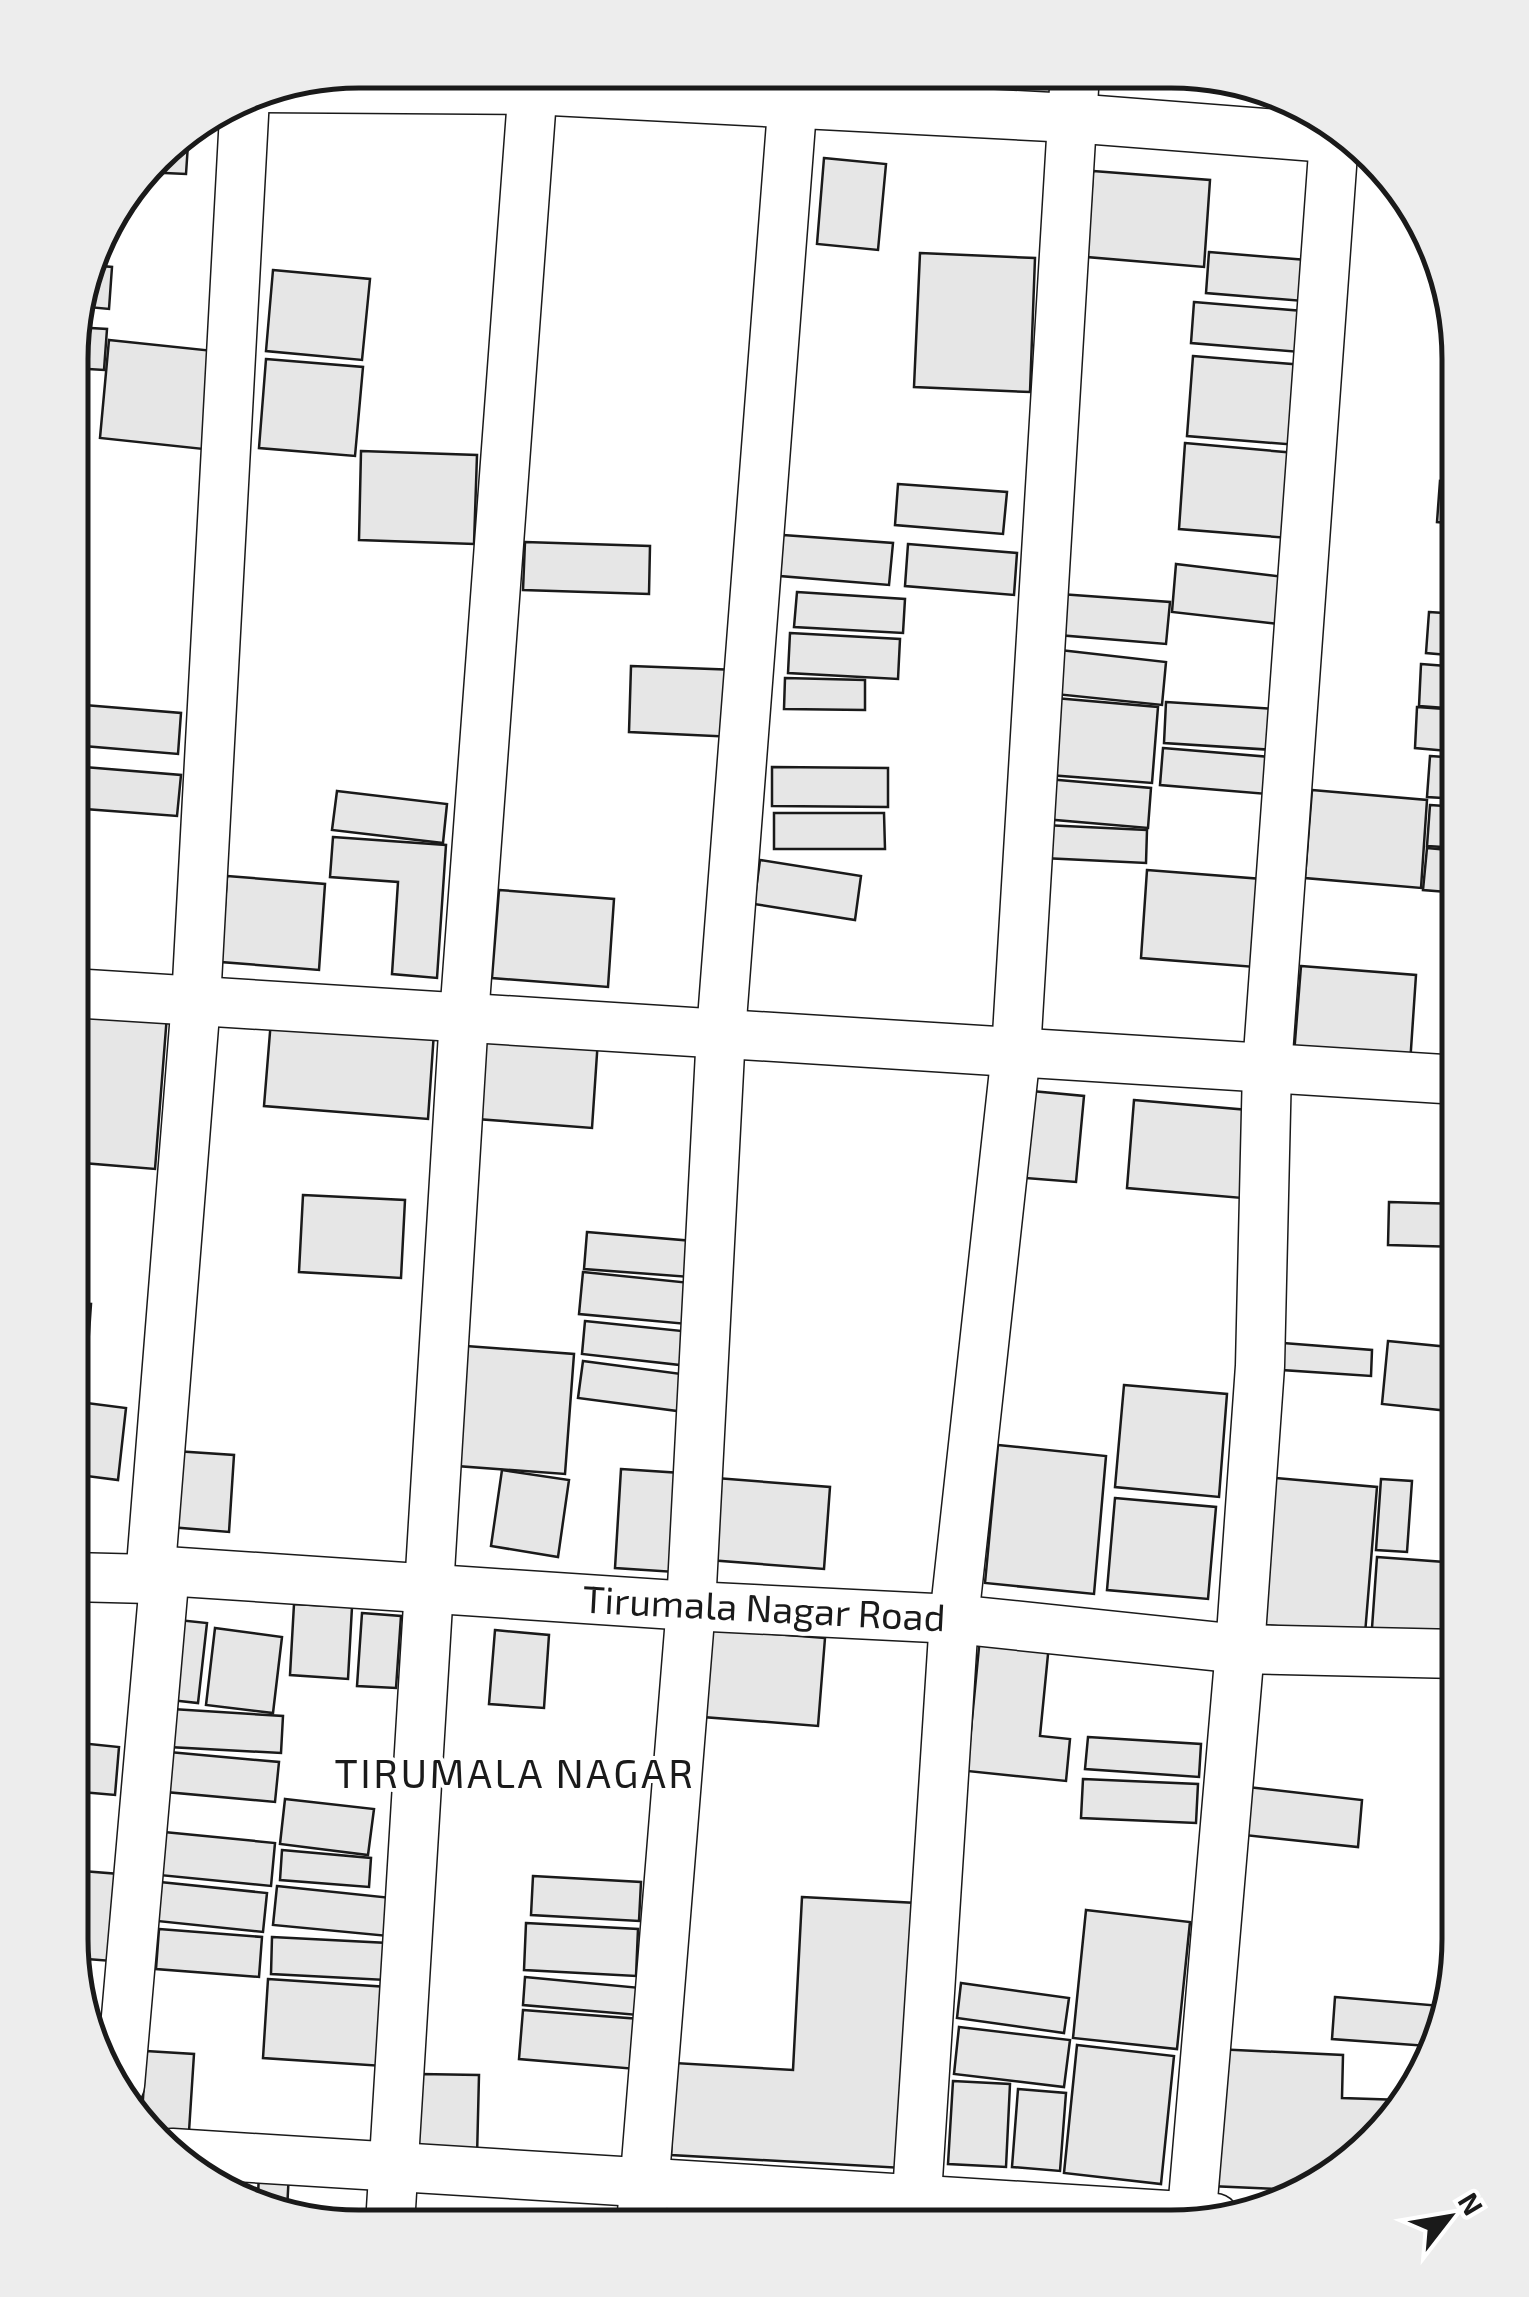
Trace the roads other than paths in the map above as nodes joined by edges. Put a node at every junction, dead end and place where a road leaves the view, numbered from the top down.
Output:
1 (532, 88) edge
2 (764, 88) edge
3 (793, 89) edge
4 (1073, 95) edge
5 (245, 113) edge
6 (1316, 130) edge
7 (1340, 147) edge
8 (87, 995) edge
9 (196, 1001) junction
10 (464, 1018) junction
11 (721, 1034) junction
12 (1016, 1052) junction
13 (1267, 1068) junction
14 (1442, 1079) edge
15 (157, 1575) junction
16 (87, 1577) edge
17 (429, 1590) junction
18 (690, 1606) junction
19 (954, 1619) junction
20 (1240, 1650) junction
21 (1441, 1654) edge
22 (121, 2068) edge
23 (194, 2154) edge
24 (393, 2167) junction
25 (642, 2204) edge
26 (1201, 2207) edge
27 (391, 2210) edge
28 (824, 2210) edge
29 (915, 2210) edge

1 - 10 street
2 - 3 street
3 - 4 street
3 - 11 street
4 - 6 street
4 - 12 street
5 - 9 street
7 - 13 street
8 - 9 street
9 - 10 street
9 - 15 street
10 - 11 street
10 - 17 street
11 - 12 street
11 - 18 street
12 - 13 street
12 - 19 street
13 - 14 street
13 - 20 street
15 - 16 street, Tirumala Nagar Road
15 - 17 street, Tirumala Nagar Road
15 - 22 street
17 - 18 street, Tirumala Nagar Road
17 - 24 street
18 - 19 street, Tirumala Nagar Road
18 - 25 street
19 - 20 street, Tirumala Nagar Road
19 - 29 street
20 - 21 street, Tirumala Nagar Road
20 - 26 street
23 - 24 street
24 - 25 street
24 - 27 street
25 - 28 street

